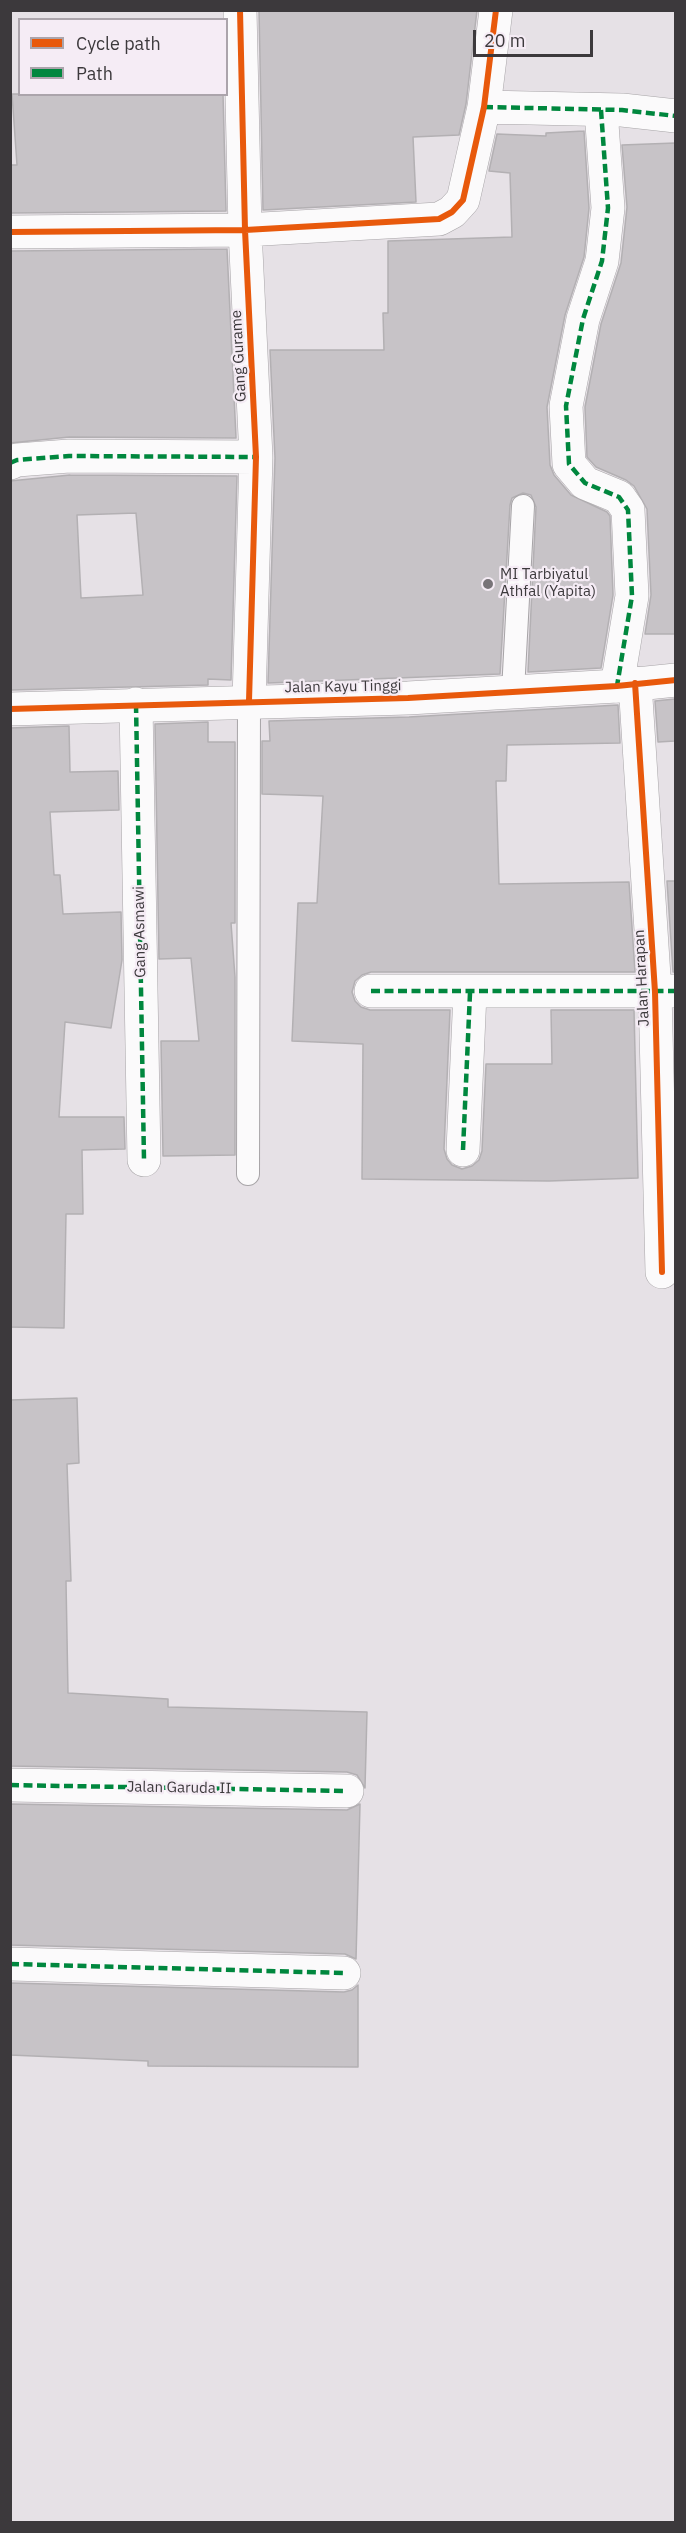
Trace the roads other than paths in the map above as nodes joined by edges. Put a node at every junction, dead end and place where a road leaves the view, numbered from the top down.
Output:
1 (240, 10) edge
2 (496, 10) edge
3 (484, 107) junction
4 (601, 110) junction
5 (675, 116) edge
6 (245, 230) junction
7 (10, 232) edge
8 (256, 458) junction
9 (11, 463) edge
10 (523, 506) dead end
11 (675, 680) edge
12 (626, 685) junction
13 (513, 691) junction
14 (249, 701) junction
15 (136, 704) junction
16 (10, 710) edge
17 (371, 991) dead end
18 (665, 991) edge
19 (470, 993) junction
20 (463, 1150) dead end
21 (144, 1160) dead end
22 (248, 1174) dead end
23 (662, 1272) dead end
24 (10, 1785) edge
25 (347, 1791) dead end
26 (10, 1964) edge
27 (344, 1973) dead end

1 - 6 street, Gang Gurame
2 - 3 street
3 - 4 street
3 - 6 street
4 - 5 street
4 - 12 street, Jalan Harapan
6 - 7 street
6 - 8 street, Gang Gurame
8 - 9 street
8 - 14 street, Gang Gurame
10 - 13 lane
11 - 12 street, Jalan Kayu Tinggi
12 - 13 street, Jalan Kayu Tinggi
12 - 18 street, Jalan Harapan
13 - 14 street, Jalan Kayu Tinggi
14 - 15 street, Jalan Kayu Tinggi
14 - 22 lane
15 - 16 street, Jalan Kayu Tinggi
15 - 21 street, Gang Asmawi
17 - 19 street
18 - 19 street
18 - 23 street, Jalan Harapan
19 - 20 street
24 - 25 street, Jalan Garuda II
26 - 27 street

